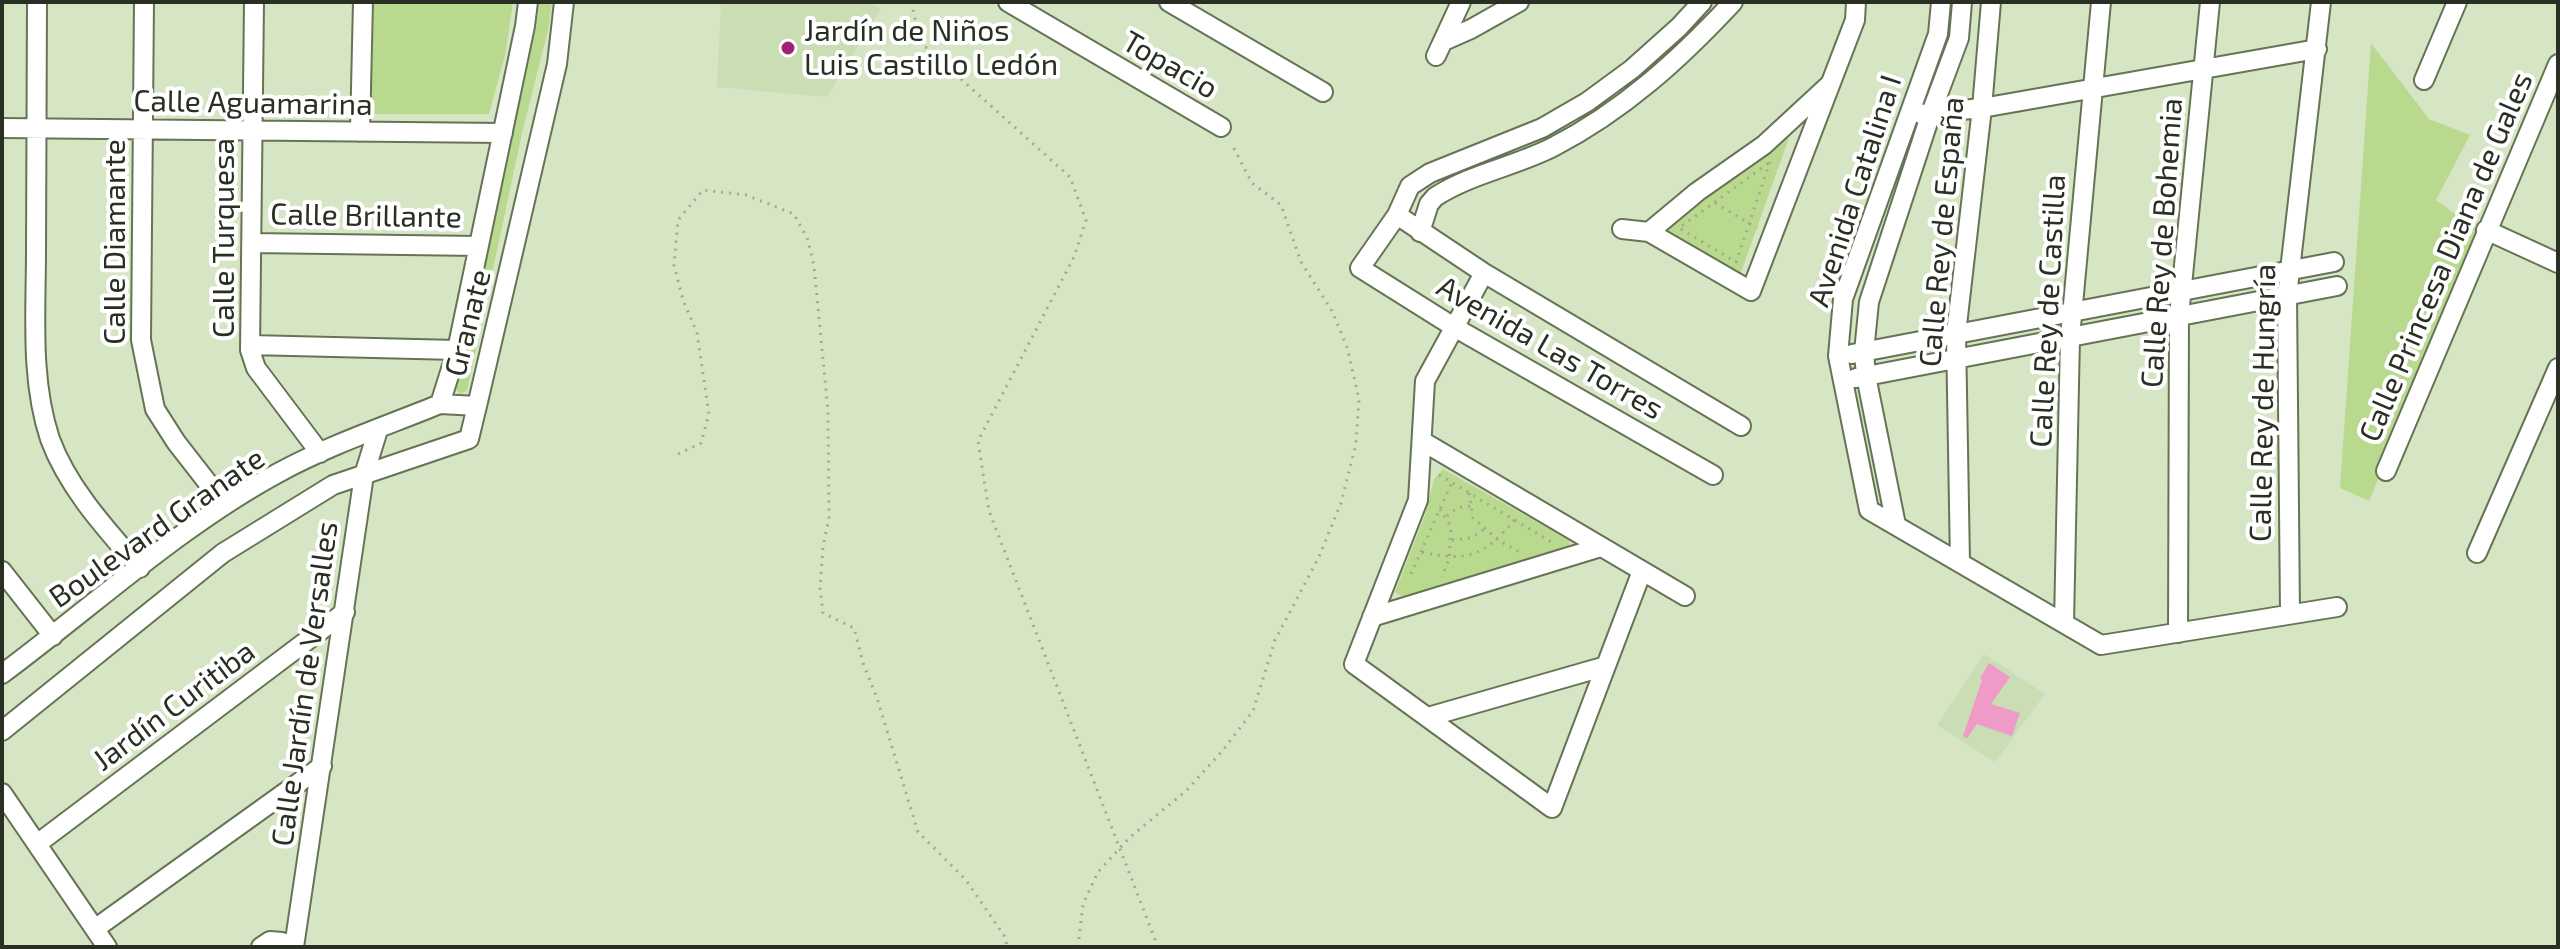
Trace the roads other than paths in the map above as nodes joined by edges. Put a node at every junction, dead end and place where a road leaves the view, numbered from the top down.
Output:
1 (37, 2) edge
2 (144, 2) edge
3 (254, 2) edge
4 (363, 2) edge
5 (528, 2) edge
6 (564, 2) edge
7 (1008, 2) edge
8 (1169, 2) edge
9 (1461, 2) edge
10 (1519, 2) edge
11 (1702, 2) edge
12 (1733, 2) edge
13 (1856, 2) edge
14 (1941, 2) edge
15 (1962, 2) edge
16 (1991, 2) edge
17 (2101, 2) edge
18 (2210, 2) edge
19 (2321, 2) edge
20 (2457, 2) edge
21 (1679, 27) junction
22 (1695, 43) junction
23 (2317, 49) junction
24 (2558, 64) edge
25 (2204, 68) junction
26 (2424, 80) dead end
27 (1830, 84) junction
28 (2092, 89) junction
29 (1323, 92) dead end
30 (1982, 108) junction
31 (1931, 113) junction
32 (1907, 115) junction
33 (1221, 127) road end
34 (2, 128) edge
35 (36, 128) junction
36 (1542, 128) junction
37 (143, 129) junction
38 (253, 131) junction
39 (360, 132) junction
40 (503, 133) junction
41 (1554, 146) junction
42 (1397, 215) junction
43 (1622, 229) dead end
44 (2486, 230) junction
45 (1420, 232) junction
46 (1649, 232) junction
47 (252, 243) junction
48 (479, 246) junction
49 (2334, 262) dead end
50 (2558, 263) edge
51 (2290, 271) junction
52 (1484, 273) junction
53 (2337, 286) dead end
54 (2181, 292) junction
55 (2287, 296) junction
56 (2072, 313) junction
57 (2179, 316) junction
58 (1454, 327) junction
59 (1956, 334) junction
60 (2070, 337) junction
61 (250, 345) junction
62 (457, 350) junction
63 (1864, 352) junction
64 (1838, 356) junction
65 (1955, 359) junction
66 (2558, 368) edge
67 (1866, 376) junction
68 (1842, 380) junction
69 (440, 404) junction
70 (477, 406) junction
71 (1741, 426) dead end
72 (378, 430) junction
73 (1422, 441) junction
74 (320, 453) junction
75 (2386, 471) dead end
76 (364, 475) junction
77 (1713, 475) dead end
78 (225, 505) junction
79 (1896, 525) junction
80 (1601, 547) junction
81 (2477, 553) dead end
82 (1960, 563) junction
83 (140, 568) junction
84 (2, 571) edge
85 (1642, 571) junction
86 (1685, 596) dead end
87 (2337, 607) dead end
88 (345, 612) junction
89 (2290, 614) junction
90 (1372, 617) junction
91 (2064, 623) junction
92 (2178, 633) junction
93 (53, 636) junction
94 (1606, 666) junction
95 (2, 674) edge
96 (1428, 717) junction
97 (2, 731) edge
98 (322, 766) junction
99 (2, 793) edge
100 (37, 844) junction
101 (96, 928) junction
102 (107, 947) edge
103 (261, 947) edge
104 (286, 947) edge
105 (294, 947) edge

1 - 35 street
2 - 37 street, Calle Diamante
3 - 38 street, Calle Turquesa
4 - 39 street
5 - 40 street, Granate
6 - 70 street, Granate
7 - 33 street, Topacio
8 - 29 street
9 - 10 street
11 - 21 street
12 - 22 street
13 - 27 street
14 - 32 street, Avenida Catalina I
15 - 31 street, Avenida Catalina I
16 - 30 street, Calle Rey de España
17 - 28 street, Calle Rey de Castilla
18 - 25 street, Calle Rey de Bohemia
19 - 23 street, Calle Rey de Hungría
20 - 26 street
21 - 22 street
21 - 36 street
22 - 41 street
23 - 25 street
23 - 51 street, Calle Rey de Hungría
24 - 44 street, Calle Princesa Diana de Gales
25 - 28 street
25 - 54 street, Calle Rey de Bohemia
27 - 46 street
27 - 46 street
28 - 30 street
28 - 56 street, Calle Rey de Castilla
30 - 31 street
30 - 59 street, Calle Rey de España
31 - 32 street
31 - 63 street, Avenida Catalina I
32 - 64 street, Avenida Catalina I
34 - 35 street, Calle Aguamarina
35 - 37 street, Calle Aguamarina
35 - 83 street
36 - 41 street
36 - 42 street
37 - 38 street, Calle Aguamarina
37 - 78 street, Calle Diamante
38 - 39 street, Calle Aguamarina
38 - 47 street, Calle Turquesa
39 - 40 street, Calle Aguamarina
40 - 48 street, Granate
41 - 45 street
42 - 45 street, Avenida Las Torres
42 - 58 street, Avenida Las Torres
43 - 46 street
44 - 50 street
44 - 75 street, Calle Princesa Diana de Gales
45 - 52 street, Avenida Las Torres
47 - 48 street, Calle Brillante
47 - 61 street, Calle Turquesa
48 - 62 street, Granate
49 - 51 street
51 - 54 street
51 - 55 street, Calle Rey de Hungría
52 - 58 street
52 - 71 street, Avenida Las Torres
53 - 55 street
54 - 56 street
54 - 57 street, Calle Rey de Bohemia
55 - 57 street
55 - 89 street, Calle Rey de Hungría
56 - 59 street
56 - 60 street, Calle Rey de Castilla
57 - 60 street
57 - 92 street, Calle Rey de Bohemia
58 - 73 street
58 - 77 street, Avenida Las Torres
59 - 63 street
59 - 65 street, Calle Rey de España
60 - 65 street
60 - 91 street, Calle Rey de Castilla
61 - 62 street
61 - 74 street, Calle Turquesa
62 - 69 street, Granate
63 - 64 street
63 - 67 street, Avenida Catalina I
64 - 68 street, Avenida Catalina I
65 - 67 street
65 - 82 street, Calle Rey de España
66 - 81 street
67 - 68 street
67 - 79 street, Avenida Catalina I
68 - 79 street, Avenida Catalina I
69 - 70 street, Granate
69 - 72 street, Boulevard Granate
70 - 76 street
72 - 74 street, Boulevard Granate
72 - 76 street, Calle Jardín de Versalles
73 - 80 street
73 - 90 street
74 - 78 street, Boulevard Granate
76 - 88 street, Calle Jardín de Versalles
76 - 97 street
78 - 83 street, Boulevard Granate
79 - 82 street, Avenida Catalina I
80 - 85 street
80 - 90 street
82 - 91 street, Avenida Catalina I
83 - 93 street, Boulevard Granate
84 - 93 street
85 - 86 street
85 - 94 street
87 - 89 street, Avenida Catalina I
88 - 98 street, Calle Jardín de Versalles
88 - 100 street, Jardín Curitiba
89 - 92 street, Avenida Catalina I
90 - 96 street
91 - 92 street, Avenida Catalina I
93 - 95 street, Boulevard Granate
94 - 96 street
94 - 96 street
98 - 101 street
98 - 105 street, Calle Jardín de Versalles
99 - 100 street
100 - 101 street
101 - 102 street
103 - 104 street

